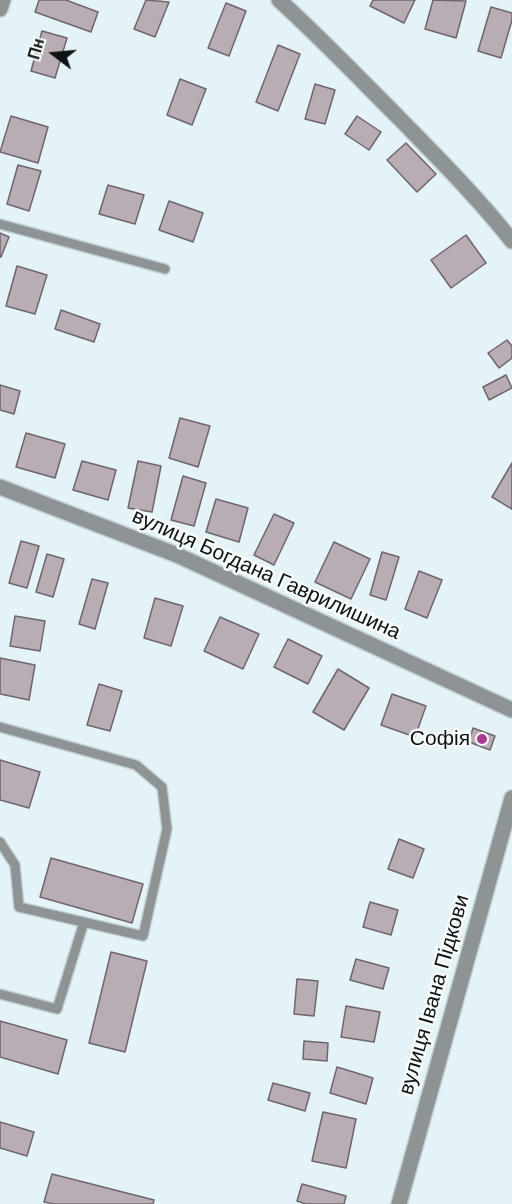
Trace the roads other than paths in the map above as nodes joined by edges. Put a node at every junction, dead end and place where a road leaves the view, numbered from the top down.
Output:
1 (3, 0) edge
2 (279, 0) edge
3 (0, 9) edge
4 (0, 224) edge
5 (512, 241) edge
6 (165, 269) dead end
7 (0, 487) edge
8 (512, 710) edge
9 (0, 727) edge
10 (512, 798) edge
11 (0, 842) edge
12 (84, 922) junction
13 (0, 993) edge
14 (399, 1204) edge

1 - 3 street
2 - 5 street
4 - 6 lane
7 - 8 street, вулиця Богдана Гаврилишина
9 - 12 lane
10 - 14 street, вулиця Івана Підкови
11 - 12 lane
12 - 13 lane

